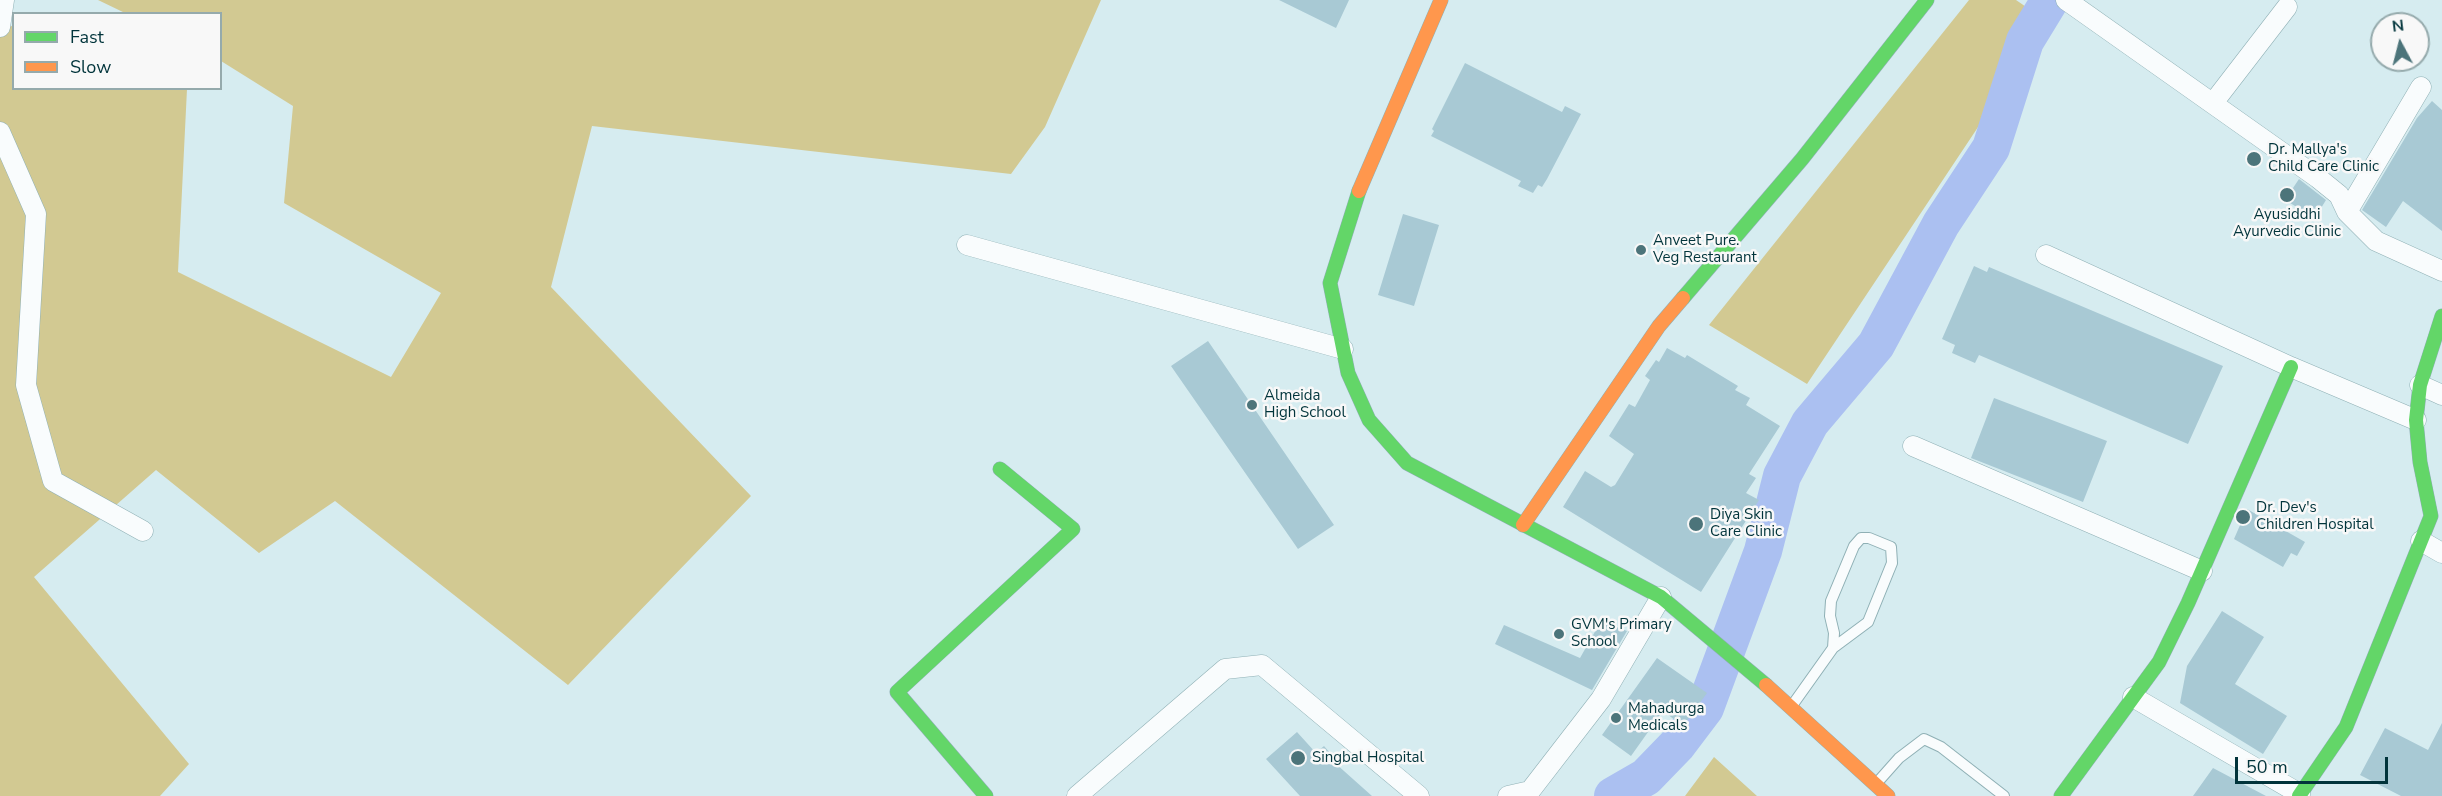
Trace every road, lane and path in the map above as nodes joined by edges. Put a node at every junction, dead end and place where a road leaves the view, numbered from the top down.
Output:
1 (4, 0) edge
2 (1441, 0) edge
3 (1928, 0) edge
4 (2066, 0) edge
5 (2287, 7) dead end
6 (0, 27) edge
7 (2421, 87) dead end
8 (2213, 104) junction
9 (0, 132) edge
10 (2347, 212) junction
11 (967, 245) dead end
12 (2046, 255) dead end
13 (2442, 271) edge
14 (2442, 316) edge
15 (1343, 349) junction
16 (2291, 367) junction
17 (2420, 385) junction
18 (2442, 395) edge
19 (2416, 420) junction
20 (1913, 446) dead end
21 (1000, 469) dead end
22 (2434, 492) edge
23 (1523, 525) junction
24 (143, 531) dead end
25 (2421, 541) junction
26 (2442, 553) edge
27 (2202, 571) junction
28 (1661, 597) junction
29 (1833, 648) junction
30 (2133, 697) junction
31 (1791, 707) junction
32 (1875, 785) junction
33 (2300, 795) edge
34 (986, 796) edge
35 (1077, 796) edge
36 (1419, 796) edge
37 (1508, 796) edge
38 (1888, 796) edge
39 (2004, 796) edge
40 (2061, 796) edge

1 - 6 street
2 - 15 main road
3 - 23 main road
4 - 8 street
5 - 8 street
7 - 10 street
8 - 10 street
9 - 24 street
10 - 13 street
11 - 15 street
12 - 16 street
14 - 17 main road
15 - 23 main road
16 - 19 street
16 - 27 main road
17 - 18 street
17 - 19 main road
19 - 22 main road
20 - 27 street
21 - 34 main road
22 - 25 main road
23 - 28 main road
25 - 26 street
25 - 33 main road
27 - 30 main road
28 - 31 main road
28 - 37 street
29 - 29 lane
29 - 31 lane
30 - 33 street
30 - 40 main road
31 - 32 main road
32 - 38 main road
32 - 39 lane
35 - 36 street

